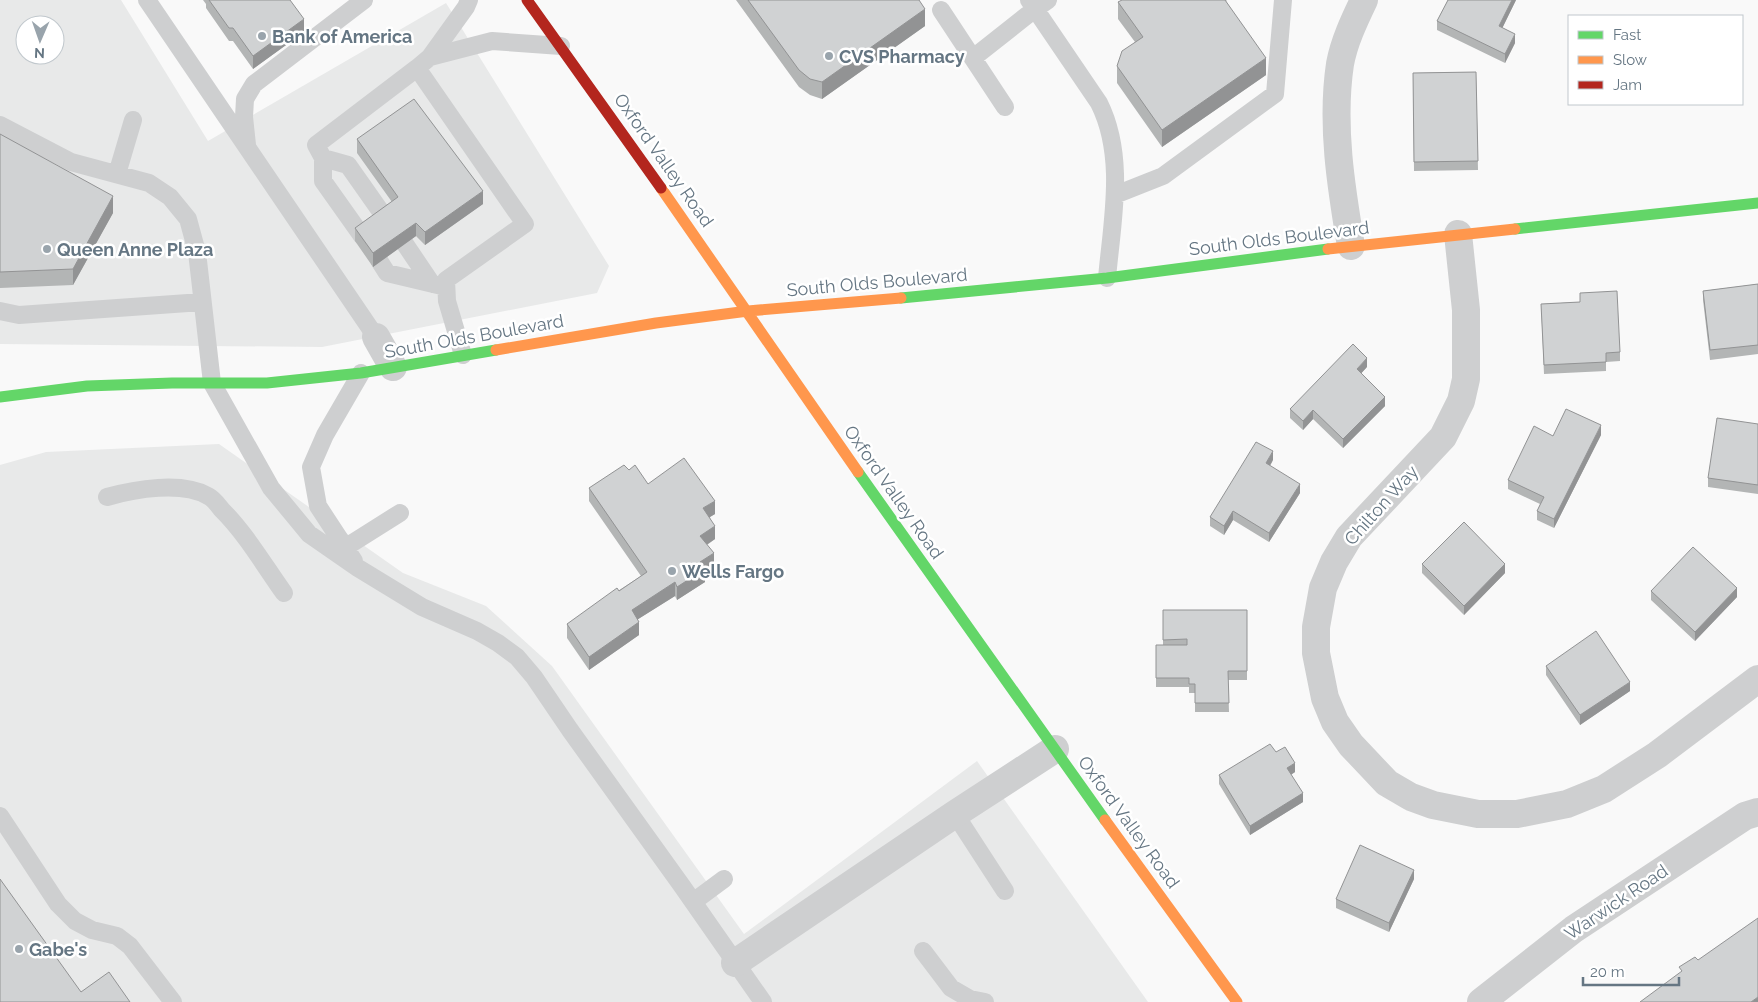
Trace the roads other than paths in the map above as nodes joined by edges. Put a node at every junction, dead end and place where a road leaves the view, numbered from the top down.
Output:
1 (147, 0) edge
2 (364, 0) edge
3 (469, 0) edge
4 (527, 0) edge
5 (1283, 0) edge
6 (1364, 0) edge
7 (1037, 3) edge
8 (941, 10) dead end
9 (561, 46) junction
10 (973, 58) junction
11 (424, 63) junction
12 (1005, 107) dead end
13 (133, 120) dead end
14 (0, 125) edge
15 (247, 148) junction
16 (323, 158) junction
17 (117, 174) junction
18 (1115, 195) junction
19 (1758, 203) edge
20 (386, 219) edge
21 (1458, 234) junction
22 (362, 236) edge
23 (405, 244) edge
24 (1351, 246) junction
25 (380, 262) edge
26 (1107, 278) junction
27 (439, 285) junction
28 (202, 302) junction
29 (0, 311) edge
30 (748, 311) junction
31 (376, 338) joint
32 (463, 355) junction
33 (393, 367) junction
34 (361, 373) junction
35 (212, 383) junction
36 (0, 397) edge
37 (107, 497) dead end
38 (400, 514) dead end
39 (346, 547) junction
40 (358, 568) junction
41 (284, 593) dead end
42 (1758, 679) edge
43 (1055, 749) junction
44 (1758, 812) edge
45 (955, 814) junction
46 (0, 816) edge
47 (724, 879) dead end
48 (1005, 891) dead end
49 (693, 902) junction
50 (923, 951) dead end
51 (735, 963) junction
52 (173, 1002) edge
53 (763, 1002) edge
54 (985, 1002) edge
55 (1237, 1002) edge
56 (1481, 1002) edge

1 - 15 lane
2 - 15 lane
3 - 11 lane
4 - 9 street, Oxford Valley Road
5 - 18 lane
6 - 24 street
7 - 10 lane
7 - 18 lane
8 - 10 lane
9 - 11 lane
9 - 30 street, Oxford Valley Road
10 - 12 lane
11 - 16 lane
11 - 27 lane
13 - 17 lane
14 - 17 lane
15 - 31 lane
16 - 20 lane
16 - 22 lane
17 - 28 lane
18 - 26 lane
19 - 21 street, South Olds Boulevard
21 - 24 street, South Olds Boulevard
21 - 42 street, Chilton Way
23 - 27 lane
24 - 26 street, South Olds Boulevard
25 - 27 lane
26 - 30 street, South Olds Boulevard
27 - 32 lane
28 - 29 lane
28 - 35 lane
30 - 32 street, South Olds Boulevard
30 - 43 street, Oxford Valley Road
31 - 33 street
32 - 33 street, South Olds Boulevard
33 - 34 street, South Olds Boulevard
34 - 35 street, South Olds Boulevard
34 - 39 lane
35 - 36 street, South Olds Boulevard
35 - 40 lane
37 - 41 lane
38 - 39 lane
39 - 40 lane
40 - 49 lane
43 - 45 street
43 - 55 street, Oxford Valley Road
44 - 56 street, Warwick Road
45 - 48 lane
45 - 51 street
46 - 52 lane
47 - 49 lane
49 - 51 lane
50 - 54 lane
51 - 53 lane

